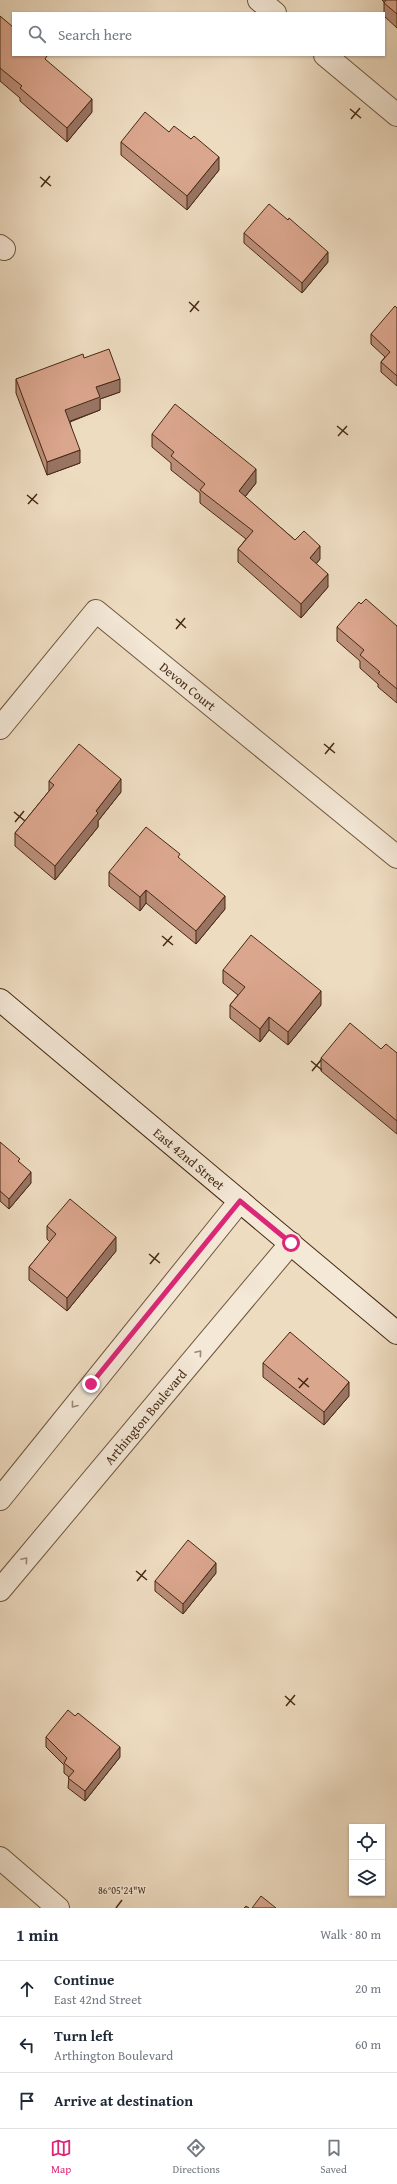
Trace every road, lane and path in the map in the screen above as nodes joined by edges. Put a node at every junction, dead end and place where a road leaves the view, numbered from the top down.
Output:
1 (260, 0) edge
2 (274, 12) edge
3 (326, 56) edge
4 (397, 115) edge
5 (0, 728) edge
6 (397, 857) edge
7 (0, 1000) edge
8 (240, 1201) junction
9 (291, 1243) junction
10 (397, 1333) edge
11 (0, 1499) edge
12 (0, 1590) edge
13 (0, 1858) edge
14 (58, 1908) edge

1 - 2 street
3 - 4 street
5 - 6 street, Devon Court
7 - 8 street, East 42nd Street
8 - 9 street, East 42nd Street
8 -> 11 street
9 - 10 street, East 42nd Street
12 -> 9 street, Arthington Boulevard
13 - 14 street

